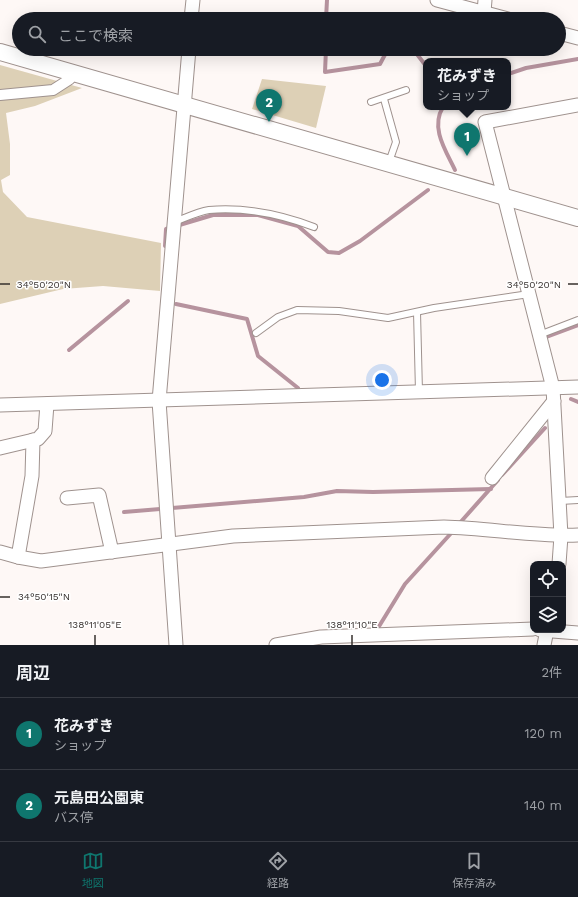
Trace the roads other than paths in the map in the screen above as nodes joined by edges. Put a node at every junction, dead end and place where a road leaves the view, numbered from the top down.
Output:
1 (193, 0) edge
2 (437, 0) edge
3 (485, 6) edge
4 (192, 12) edge
5 (496, 12) edge
6 (566, 35) edge
7 (578, 38) edge
8 (0, 52) edge
9 (12, 55) edge
10 (14, 56) edge
11 (188, 56) edge
12 (70, 78) dead end
13 (406, 90) dead end
14 (0, 95) edge
15 (384, 99) junction
16 (371, 102) dead end
17 (184, 105) junction
18 (578, 105) edge
19 (388, 164) junction
20 (503, 197) junction
21 (578, 218) edge
22 (174, 222) junction
23 (314, 227) dead end
24 (529, 294) junction
25 (417, 312) junction
26 (578, 320) edge
27 (256, 333) dead end
28 (539, 335) junction
29 (578, 387) edge
30 (420, 392) junction
31 (554, 394) junction
32 (159, 401) junction
33 (47, 404) junction
34 (0, 405) edge
35 (33, 440) junction
36 (0, 448) edge
37 (492, 478) dead end
38 (67, 498) dead end
39 (578, 500) edge
40 (560, 501) junction
41 (578, 535) edge
42 (561, 536) junction
43 (169, 546) junction
44 (0, 552) edge
45 (112, 552) junction
46 (18, 557) junction
47 (559, 561) edge
48 (530, 629) edge
49 (566, 632) edge
50 (546, 633) edge
51 (578, 633) edge
52 (176, 645) edge
53 (276, 645) edge
54 (544, 645) edge

1 - 4 street
2 - 3 street
3 - 5 street
6 - 7 street
8 - 9 street
10 - 17 street
11 - 17 street
12 - 14 street
13 - 15 lane
15 - 16 lane
15 - 19 lane
17 - 19 street
17 - 22 street
18 - 20 street
19 - 20 street
20 - 21 street
20 - 24 street
22 - 23 lane
22 - 32 street
24 - 25 lane
24 - 28 street
25 - 27 lane
25 - 30 lane
26 - 28 lane
28 - 31 street
29 - 31 street
30 - 31 street
30 - 32 street
31 - 37 street
31 - 40 street
32 - 33 street
32 - 43 street
33 - 34 street
33 - 35 street
35 - 36 street
35 - 46 street
38 - 45 street
39 - 40 lane
40 - 42 street
41 - 42 street
42 - 43 street
42 - 47 street
43 - 45 street
43 - 52 street
44 - 46 street
45 - 46 street
48 - 53 street
49 - 51 street
50 - 54 street

